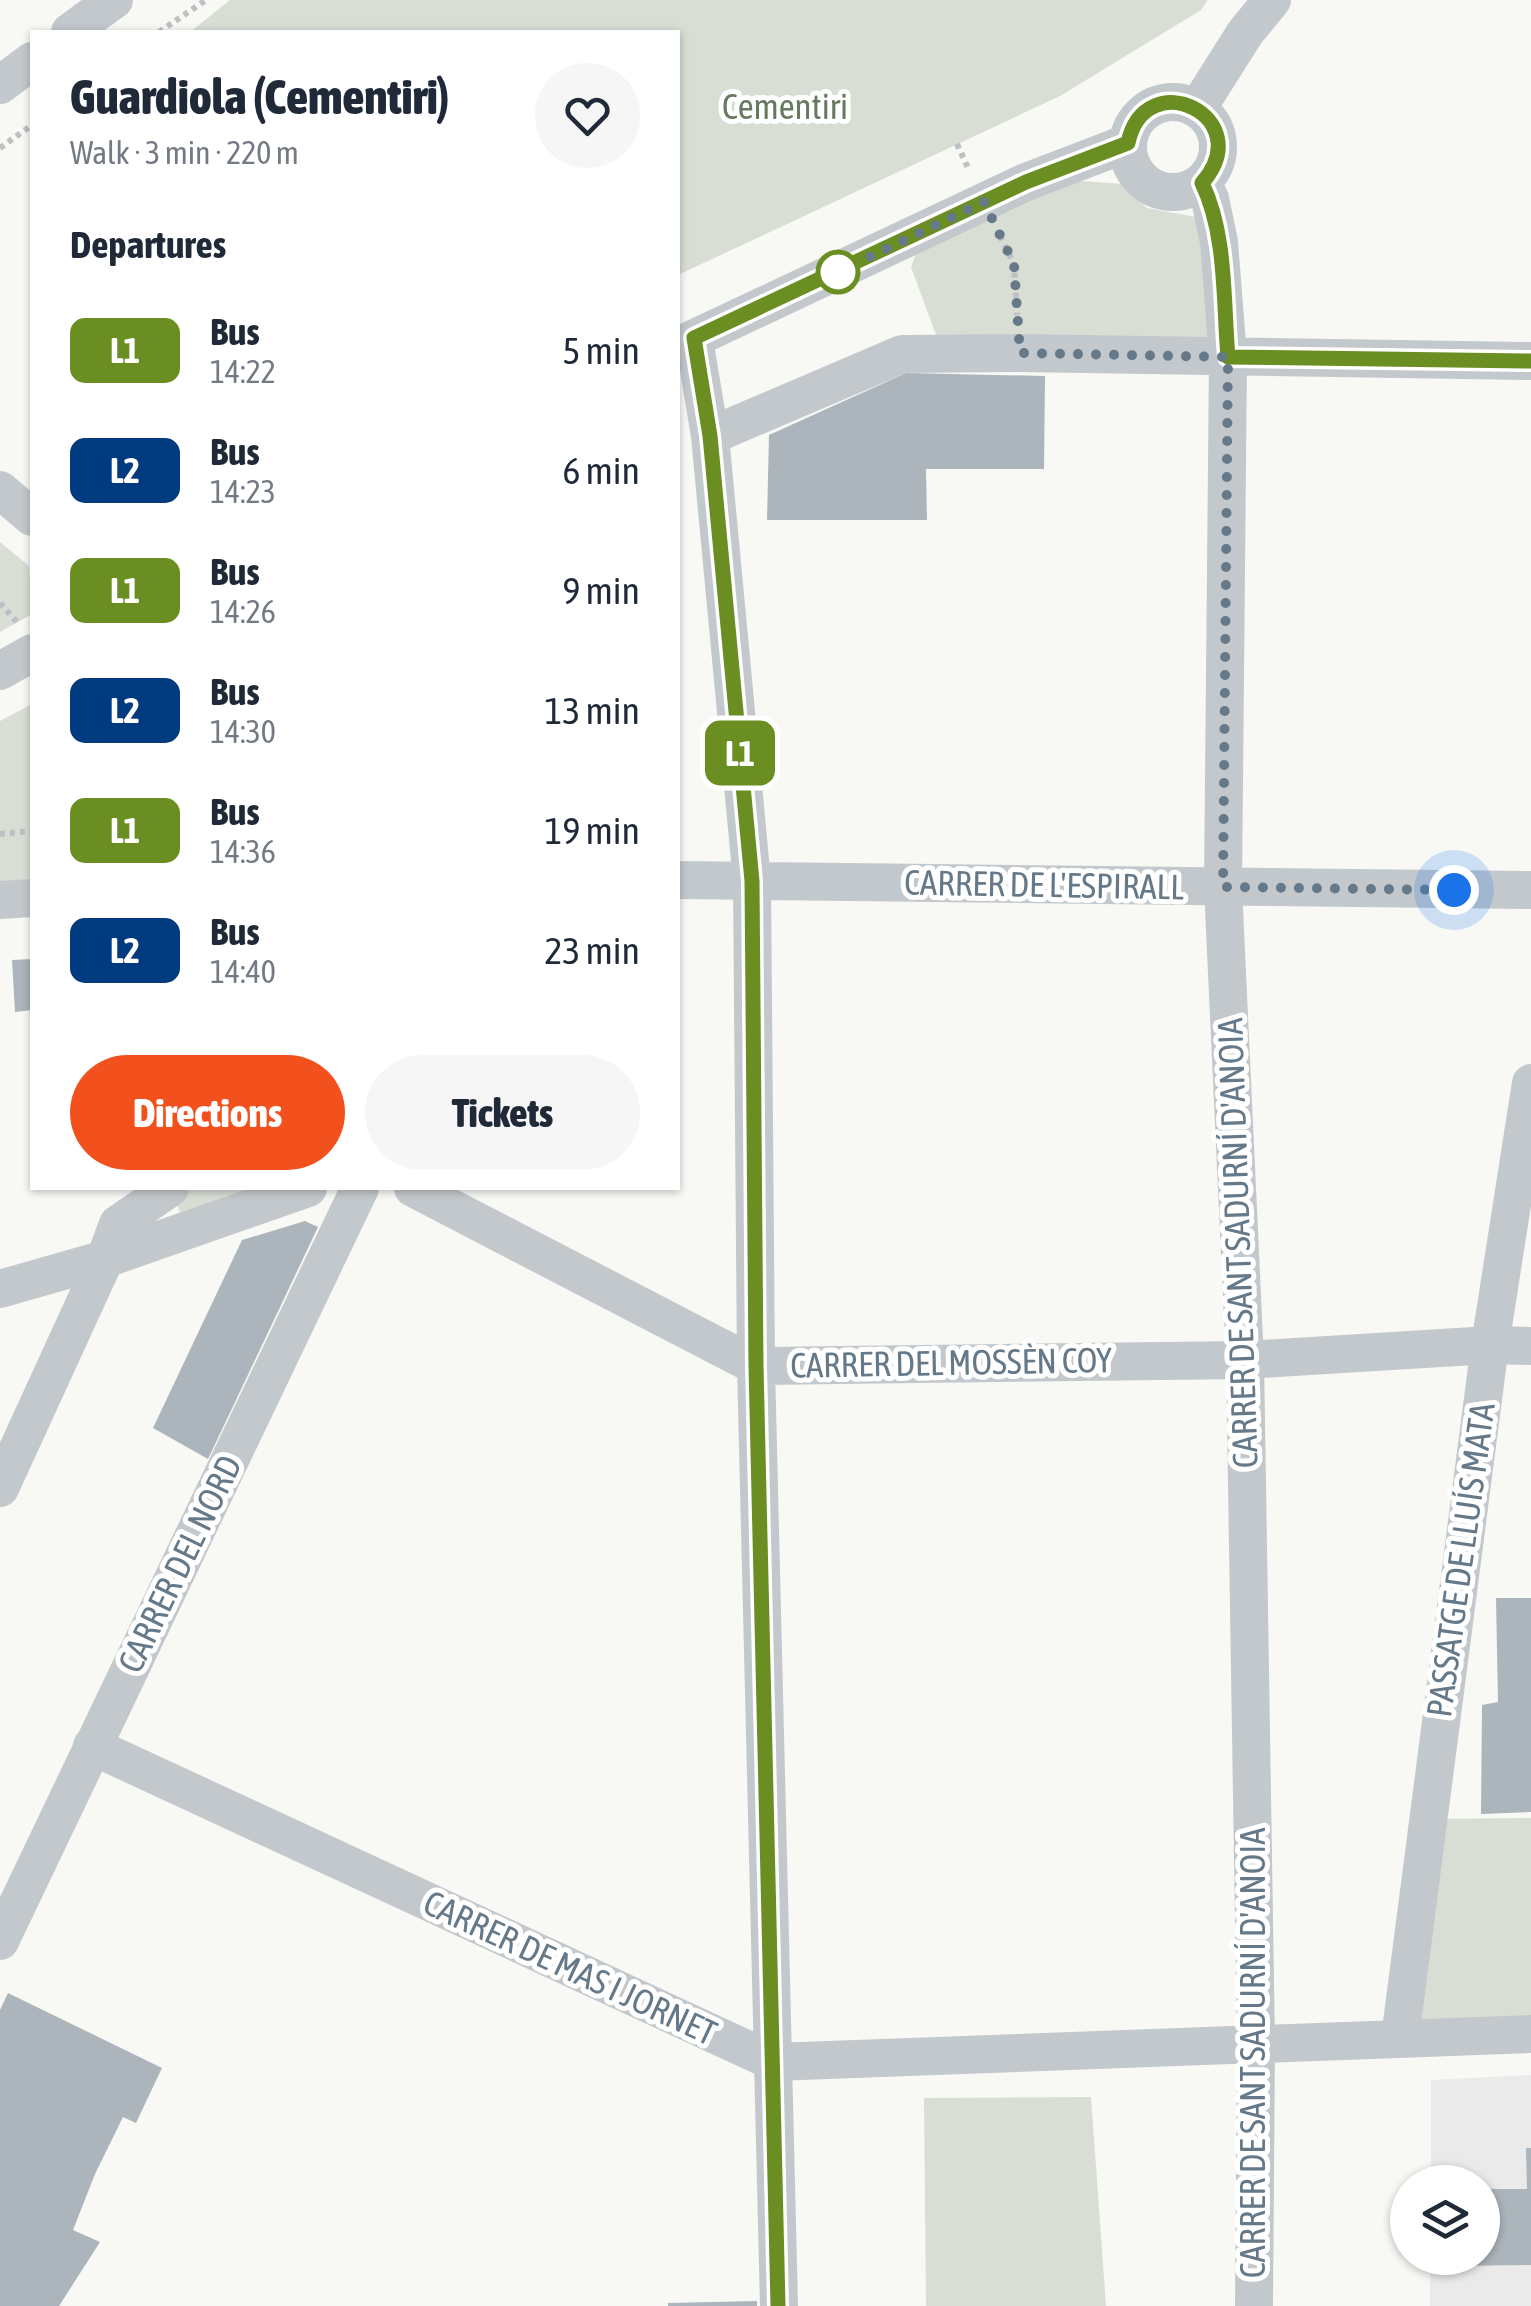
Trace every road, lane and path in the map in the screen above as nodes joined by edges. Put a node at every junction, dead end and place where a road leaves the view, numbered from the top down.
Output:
1 (114, 0) edge
2 (206, 0) edge
3 (1272, 0) edge
4 (73, 30) edge
5 (162, 30) edge
6 (30, 62) edge
7 (0, 85) edge
8 (1197, 109) junction
9 (30, 126) edge
10 (1128, 143) junction
11 (957, 144) dead end
12 (0, 148) edge
13 (1202, 183) junction
14 (984, 202) junction
15 (686, 342) edge
16 (1020, 353) junction
17 (1228, 357) junction
18 (1531, 361) edge
19 (707, 418) junction
20 (0, 490) edge
21 (30, 515) edge
22 (30, 655) edge
23 (0, 671) edge
24 (30, 831) edge
25 (0, 834) edge
26 (680, 880) edge
27 (752, 881) junction
28 (1223, 887) junction
29 (1531, 890) edge
30 (30, 898) edge
31 (0, 900) edge
32 (1531, 1083) edge
33 (167, 1190) edge
34 (302, 1190) edge
35 (359, 1190) edge
36 (417, 1190) edge
37 (105, 1259) junction
38 (0, 1289) edge
39 (1490, 1345) junction
40 (1531, 1346) edge
41 (1245, 1360) junction
42 (756, 1366) junction
43 (0, 1488) edge
44 (92, 1746) junction
45 (0, 1941) edge
46 (1531, 2034) edge
47 (1400, 2038) junction
48 (1256, 2044) junction
49 (774, 2062) junction
50 (778, 2306) edge
51 (1254, 2306) edge

1 - 4 street
2 - 5 path
3 - 8 street
6 - 7 street
8 - 10 street
8 - 13 street
9 - 12 path
10 - 13 street
10 - 14 street
11 - 14 path
13 - 17 street, CARRER DE SANT SADURNÍ D'ANOIA
14 - 15 street
14 - 16 path
15 - 19 street
16 - 17 street
16 - 19 street
17 - 18 street
17 - 28 street, CARRER DE SANT SADURNÍ D'ANOIA
19 - 27 street
20 - 21 street
22 - 23 street
24 - 25 path
26 - 27 street, CARRER DE L'ESPIRALL
27 - 28 street, CARRER DE L'ESPIRALL
27 - 42 street
28 - 29 street, CARRER DE L'ESPIRALL
28 - 41 street, CARRER DE SANT SADURNÍ D'ANOIA
30 - 31 street
32 - 39 street, PASSATGE DE LLUÍS MATA
33 - 37 street
34 - 37 street
35 - 44 street, CARRER DEL NORD
36 - 42 street, CARRER DEL MOSSÈN COY
37 - 38 street
37 - 43 street
39 - 40 street, CARRER DEL MOSSÈN COY
39 - 41 street, CARRER DEL MOSSÈN COY
39 - 47 street, PASSATGE DE LLUÍS MATA
41 - 42 street, CARRER DEL MOSSÈN COY
41 - 48 street, CARRER DE SANT SADURNÍ D'ANOIA
42 - 49 street
44 - 45 street, CARRER DEL NORD
44 - 49 street, CARRER DE MAS I JORNET
46 - 47 street, CARRER DE MAS I JORNET
47 - 48 street, CARRER DE MAS I JORNET
48 - 49 street, CARRER DE MAS I JORNET
48 - 51 street, CARRER DE SANT SADURNÍ D'ANOIA
49 - 50 street

